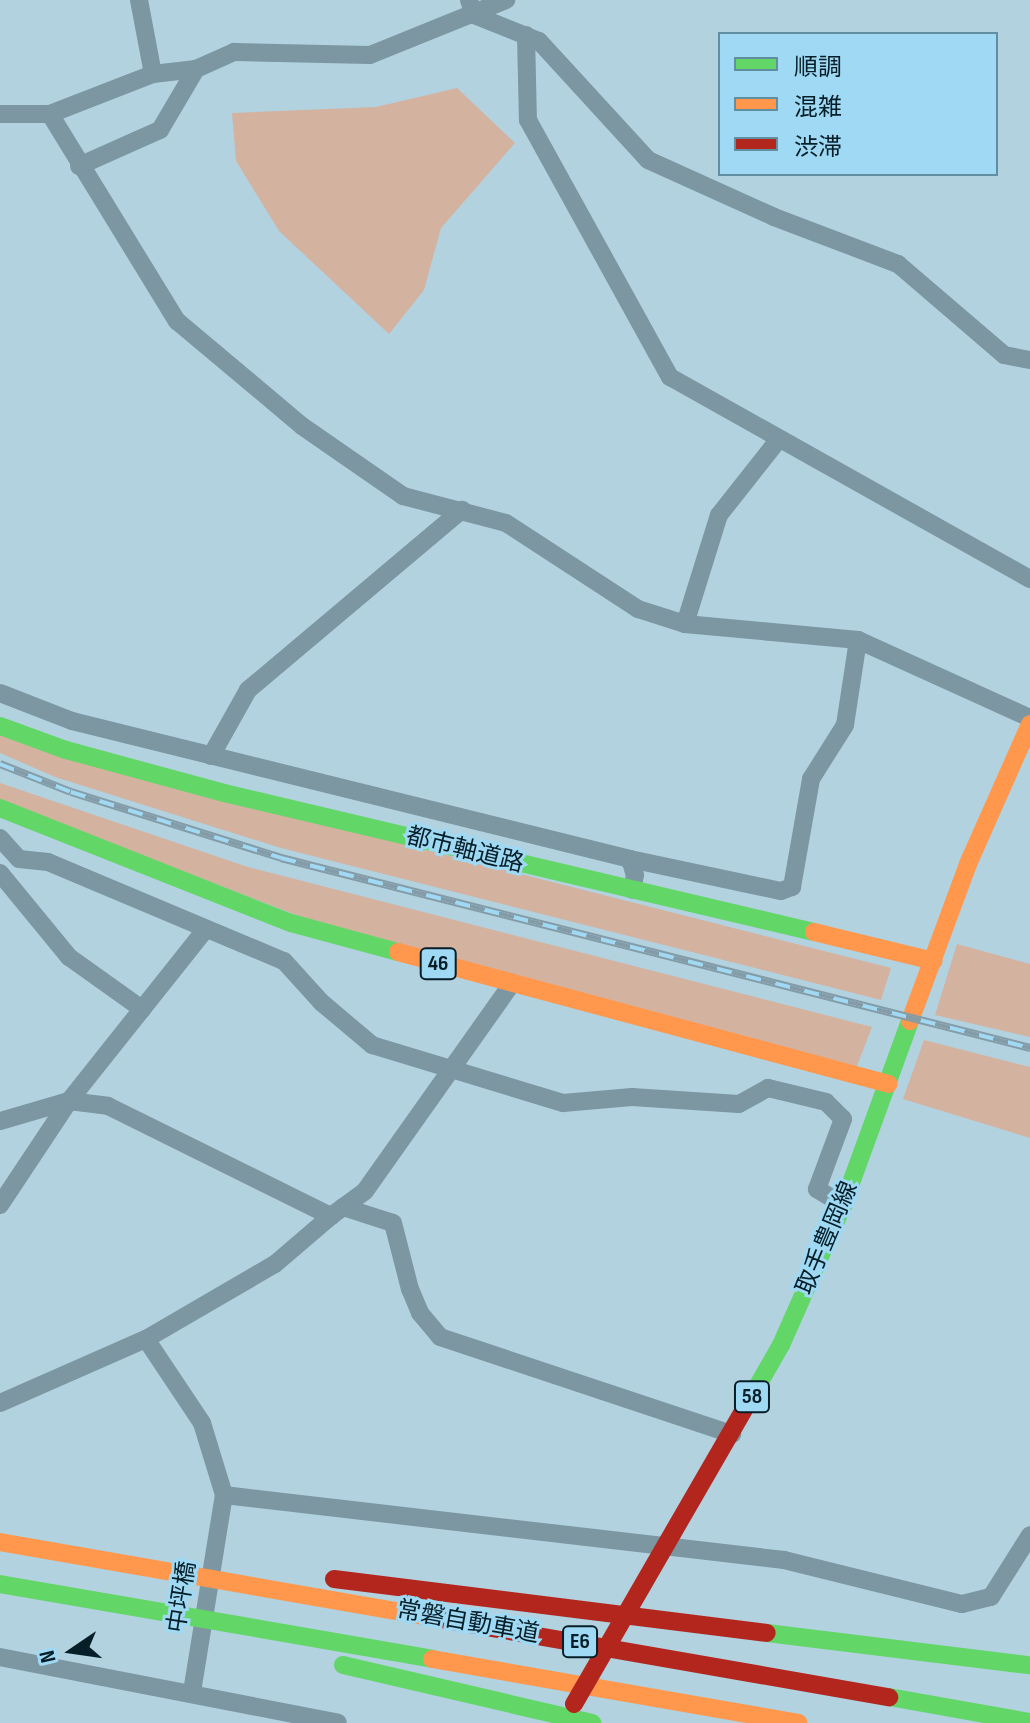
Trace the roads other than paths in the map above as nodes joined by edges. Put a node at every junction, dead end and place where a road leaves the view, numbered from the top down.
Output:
1 (139, 0) edge
2 (506, 0) edge
3 (472, 7) edge
4 (526, 35) junction
5 (196, 69) junction
6 (153, 74) junction
7 (0, 114) edge
8 (50, 114) junction
9 (79, 166) junction
10 (1030, 360) edge
11 (779, 439) junction
12 (462, 510) junction
13 (1030, 579) edge
14 (685, 624) junction
15 (858, 640) junction
16 (0, 693) edge
17 (1030, 721) edge
18 (0, 726) edge
19 (211, 756) junction
20 (0, 808) edge
21 (0, 838) edge
22 (630, 859) junction
23 (0, 873) edge
24 (632, 890) junction
25 (205, 930) junction
26 (934, 961) junction
27 (512, 983) junction
28 (142, 1009) junction
29 (452, 1070) junction
30 (889, 1084) junction
31 (69, 1101) junction
32 (0, 1121) edge
33 (0, 1205) edge
34 (843, 1205) junction
35 (337, 1211) junction
36 (146, 1339) junction
37 (0, 1403) edge
38 (732, 1434) junction
39 (224, 1495) junction
40 (1030, 1535) edge
41 (0, 1542) edge
42 (666, 1548) junction
43 (130, 1562) junction
44 (0, 1584) edge
45 (0, 1657) edge
46 (1029, 1665) edge
47 (192, 1692) junction
48 (1030, 1722) edge
49 (338, 1723) edge
50 (563, 1723) edge
51 (592, 1723) edge
52 (798, 1723) edge

1 - 6 street
2 - 3 street
3 - 4 street
3 - 5 street
4 - 10 street
4 - 11 street
5 - 6 street
5 - 9 street
6 - 8 street
7 - 8 street
8 - 9 street
9 - 12 street
11 - 13 street
11 - 14 street
12 - 14 street
12 - 19 street
14 - 15 street
15 - 17 street
15 - 22 street
16 - 19 street
17 - 26 main road, 取手豊岡線 / 58
18 - 24 main road, 都市軸道路
19 - 22 street
20 - 27 main road, 46
21 - 25 street
22 - 24 street
23 - 28 street
24 - 26 main road, 都市軸道路
25 - 28 street
25 - 29 street
26 - 30 main road, 取手豊岡線 / 58
27 - 29 street
27 - 30 main road, 46
28 - 31 street
29 - 34 street
29 - 35 street
30 - 34 main road, 取手豊岡線 / 58
31 - 32 street
31 - 33 street
31 - 35 street
34 - 38 main road, 取手豊岡線 / 58
35 - 36 street
35 - 38 street
36 - 37 street
36 - 39 street
38 - 42 main road, 取手豊岡線 / 58
39 - 42 street
39 - 47 street, 中坪橋
40 - 42 street
41 - 43 main road, 常磐自動車道 / E6
42 - 50 main road, 取手豊岡線 / 58
43 - 46 main road
43 - 48 main road, 常磐自動車道 / E6
44 - 51 main road
44 - 52 main road, 常磐自動車道 / E6
45 - 47 street
47 - 49 street

